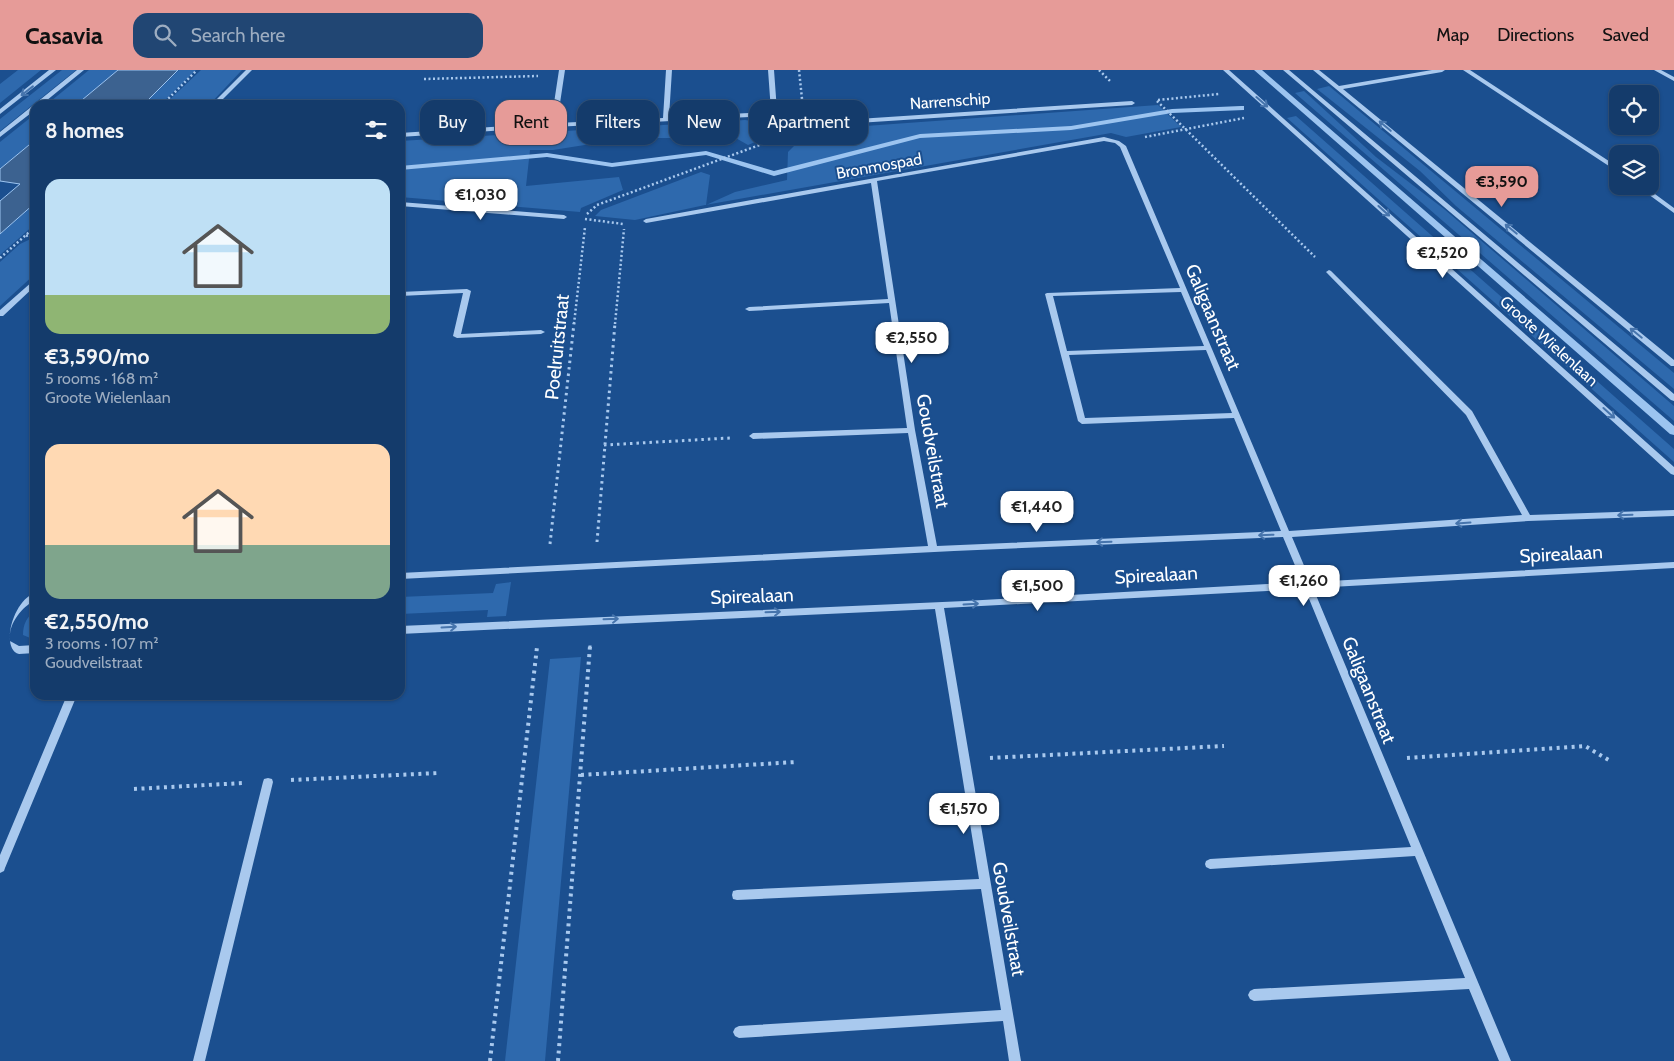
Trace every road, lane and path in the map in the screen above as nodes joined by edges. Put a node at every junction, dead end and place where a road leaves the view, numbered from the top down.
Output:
1 (53, 70) edge
2 (81, 70) edge
3 (197, 70) edge
4 (248, 70) edge
5 (669, 70) edge
6 (771, 70) edge
7 (1226, 70) edge
8 (1286, 70) edge
9 (1316, 70) edge
10 (1442, 70) edge
11 (1466, 70) edge
12 (1657, 70) edge
13 (561, 73) edge
14 (424, 79) dead end
15 (1674, 79) edge
16 (1339, 88) junction
17 (1250, 91) junction
18 (44, 100) edge
19 (167, 100) edge
20 (219, 100) edge
21 (557, 100) edge
22 (773, 100) edge
23 (1157, 101) junction
24 (1132, 103) joint
25 (30, 111) edge
26 (0, 112) edge
27 (1275, 113) junction
28 (749, 115) edge
29 (666, 119) junction
30 (868, 120) edge
31 (567, 124) edge
32 (495, 129) edge
33 (1187, 129) junction
34 (0, 135) edge
35 (405, 135) edge
36 (1117, 142) junction
37 (752, 148) dead end
38 (1609, 164) edge
39 (874, 181) junction
40 (1653, 195) edge
41 (405, 204) edge
42 (1674, 210) edge
43 (564, 217) joint
44 (586, 219) junction
45 (646, 221) joint
46 (30, 231) edge
47 (30, 235) edge
48 (23, 237) junction
49 (0, 258) edge
50 (1329, 272) joint
51 (30, 287) edge
52 (1184, 290) junction
53 (405, 294) edge
54 (892, 302) junction
55 (749, 309) dead end
56 (0, 314) edge
57 (541, 332) dead end
58 (1208, 348) junction
59 (1065, 354) junction
60 (1674, 364) edge
61 (1674, 398) edge
62 (1237, 416) junction
63 (911, 430) junction
64 (753, 436) joint
65 (604, 445) dead end
66 (1674, 472) edge
67 (1674, 513) edge
68 (1528, 518) junction
69 (1285, 534) junction
70 (933, 549) junction
71 (1674, 565) edge
72 (546, 569) junction
73 (405, 576) edge
74 (1308, 584) junction
75 (30, 599) edge
76 (939, 605) junction
77 (540, 622) junction
78 (2, 624) edge
79 (405, 630) edge
80 (30, 649) edge
81 (70, 700) edge
82 (1224, 746) dead end
83 (964, 760) junction
84 (1380, 760) junction
85 (796, 762) dead end
86 (1612, 762) dead end
87 (581, 775) dead end
88 (268, 782) dead end
89 (1418, 851) junction
90 (1210, 864) dead end
91 (0, 868) edge
92 (985, 884) junction
93 (737, 895) dead end
94 (1473, 983) junction
95 (1254, 995) dead end
96 (1007, 1015) junction
97 (739, 1032) dead end
98 (199, 1061) edge
99 (490, 1061) edge
100 (1015, 1061) edge
101 (1505, 1061) edge

1 -> 26 street
2 - 18 street
3 - 19 path
4 - 20 street
5 - 29 street
6 - 22 street
7 - 17 street, Groote Wielenlaan
8 - 61 street, Groote Wielenlaan
9 - 16 street
10 - 16 street
11 - 38 street
12 - 15 street
13 - 14 path
13 - 21 street
60 -> 16 street
17 - 23 path
17 -> 27 street, Groote Wielenlaan
23 - 24 path
23 - 33 path
24 - 30 street, Narrenschip
25 - 34 street
27 - 33 path
27 -> 66 street, Groote Wielenlaan
28 - 29 street
29 - 31 street
32 - 35 street
33 - 36 path
33 - 50 path
36 - 39 street, Bronmospad
36 - 52 street, Galigaanstraat
37 - 44 path
39 - 45 street, Bronmospad
39 - 54 street, Goudveilstraat
40 - 42 street
41 - 43 street
43 - 44 path
44 - 45 path
44 - 72 path, Poelruitstraat
46 - 48 path
47 - 48 path
48 - 49 path
50 - 68 street
51 - 56 street
52 - 58 street, Galigaanstraat
52 - 59 street
53 - 57 street
54 - 55 street
54 - 63 street, Goudveilstraat
58 - 59 street
58 - 62 street, Galigaanstraat
59 - 62 street
62 - 69 street, Galigaanstraat
63 - 64 street
63 - 70 street, Goudveilstraat
64 - 65 path
67 -> 68 street, Spirealaan
68 -> 69 street, Spirealaan
69 -> 70 street, Spirealaan
69 - 74 street, Galigaanstraat
70 - 72 street, Spirealaan
71 - 74 street, Spirealaan
72 - 73 street, Spirealaan
76 -> 74 street, Spirealaan
74 - 84 street, Galigaanstraat
75 - 78 street
77 -> 76 street, Spirealaan
76 - 83 street, Goudveilstraat
79 -> 77 street, Spirealaan
77 - 99 path
78 - 80 street
81 - 91 street
82 - 83 path
83 - 92 street, Goudveilstraat
84 - 86 path
84 - 89 street, Galigaanstraat
85 - 87 path
88 - 98 street
89 - 90 street
89 - 94 street, Galigaanstraat
92 - 93 street
92 - 96 street, Goudveilstraat
94 - 95 street
94 - 101 street, Galigaanstraat
96 - 97 street
96 - 100 street, Goudveilstraat

